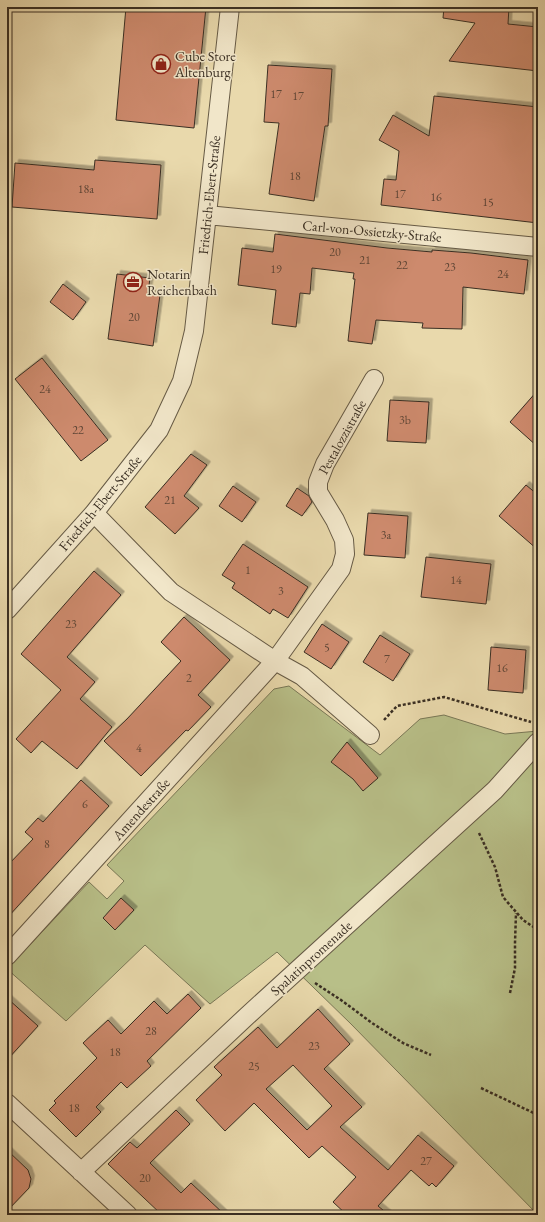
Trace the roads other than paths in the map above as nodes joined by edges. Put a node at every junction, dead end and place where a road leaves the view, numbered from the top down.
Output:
1 (230, 7) edge
2 (207, 215) junction
3 (538, 246) edge
4 (374, 379) dead end
5 (94, 513) junction
6 (7, 610) edge
7 (275, 661) junction
8 (370, 735) road end
9 (538, 742) edge
10 (7, 956) edge
11 (7, 1103) edge
12 (81, 1172) junction
13 (128, 1215) edge

1 - 2 street, Friedrich-Ebert-Straße
2 - 3 street, Carl-von-Ossietzky-Straße
2 - 5 street, Friedrich-Ebert-Straße
4 - 7 street, Pestalozzistraße
5 - 6 street, Friedrich-Ebert-Straße
5 - 7 street
7 - 8 street
7 - 10 street, Amendestraße
9 - 12 street, Spalatinpromenade
11 - 12 street
12 - 13 street

